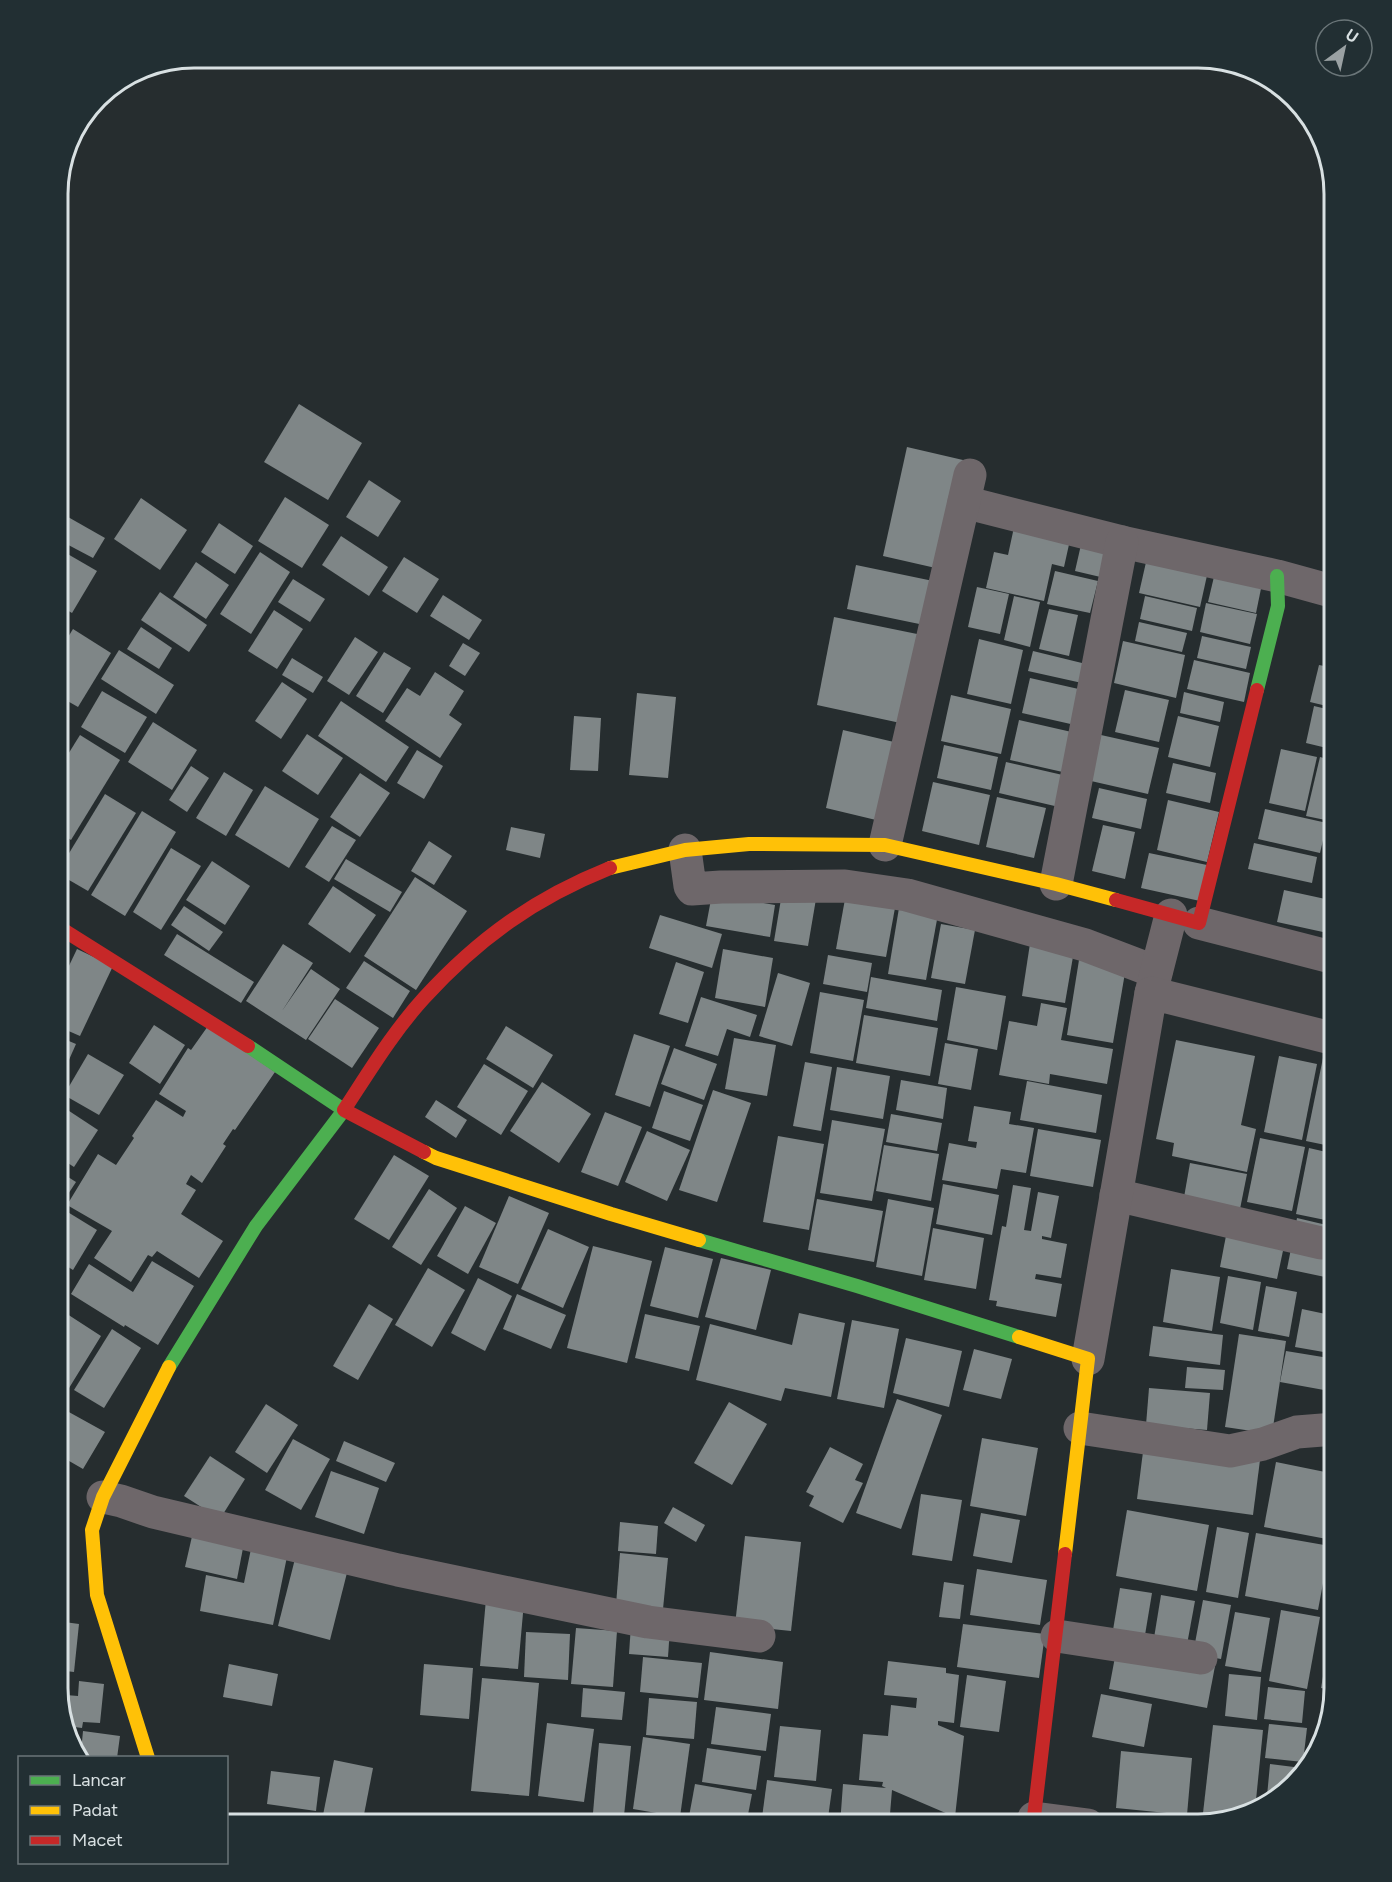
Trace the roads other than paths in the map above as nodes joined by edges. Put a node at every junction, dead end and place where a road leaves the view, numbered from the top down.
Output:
1 (1122, 542) junction
2 (1277, 576) junction
3 (1324, 589) edge
4 (885, 845) junction
5 (687, 865) junction
6 (1056, 884) junction
7 (68, 933) edge
8 (1167, 950) junction
9 (1324, 957) edge
10 (1324, 1033) edge
11 (347, 1111) junction
12 (1116, 1195) junction
13 (1320, 1243) dead end
14 (1088, 1359) junction
15 (1080, 1428) junction
16 (1324, 1430) edge
17 (112, 1499) junction
18 (759, 1636) dead end
19 (1057, 1636) junction
20 (1201, 1659) dead end
21 (147, 1756) edge
22 (1035, 1814) edge

1 - 2 street
1 - 4 street
1 - 6 street
2 - 3 street
2 - 8 street
4 - 5 street
4 - 6 street
5 - 8 street
5 - 11 street
6 - 8 street
7 - 11 street
8 - 9 street
8 - 10 street
8 - 12 street
11 - 14 street
11 - 17 street
12 - 13 street
12 - 14 street
14 - 15 street
15 - 16 street
15 - 19 street
17 - 18 street
17 - 21 street
19 - 20 street
19 - 22 street

